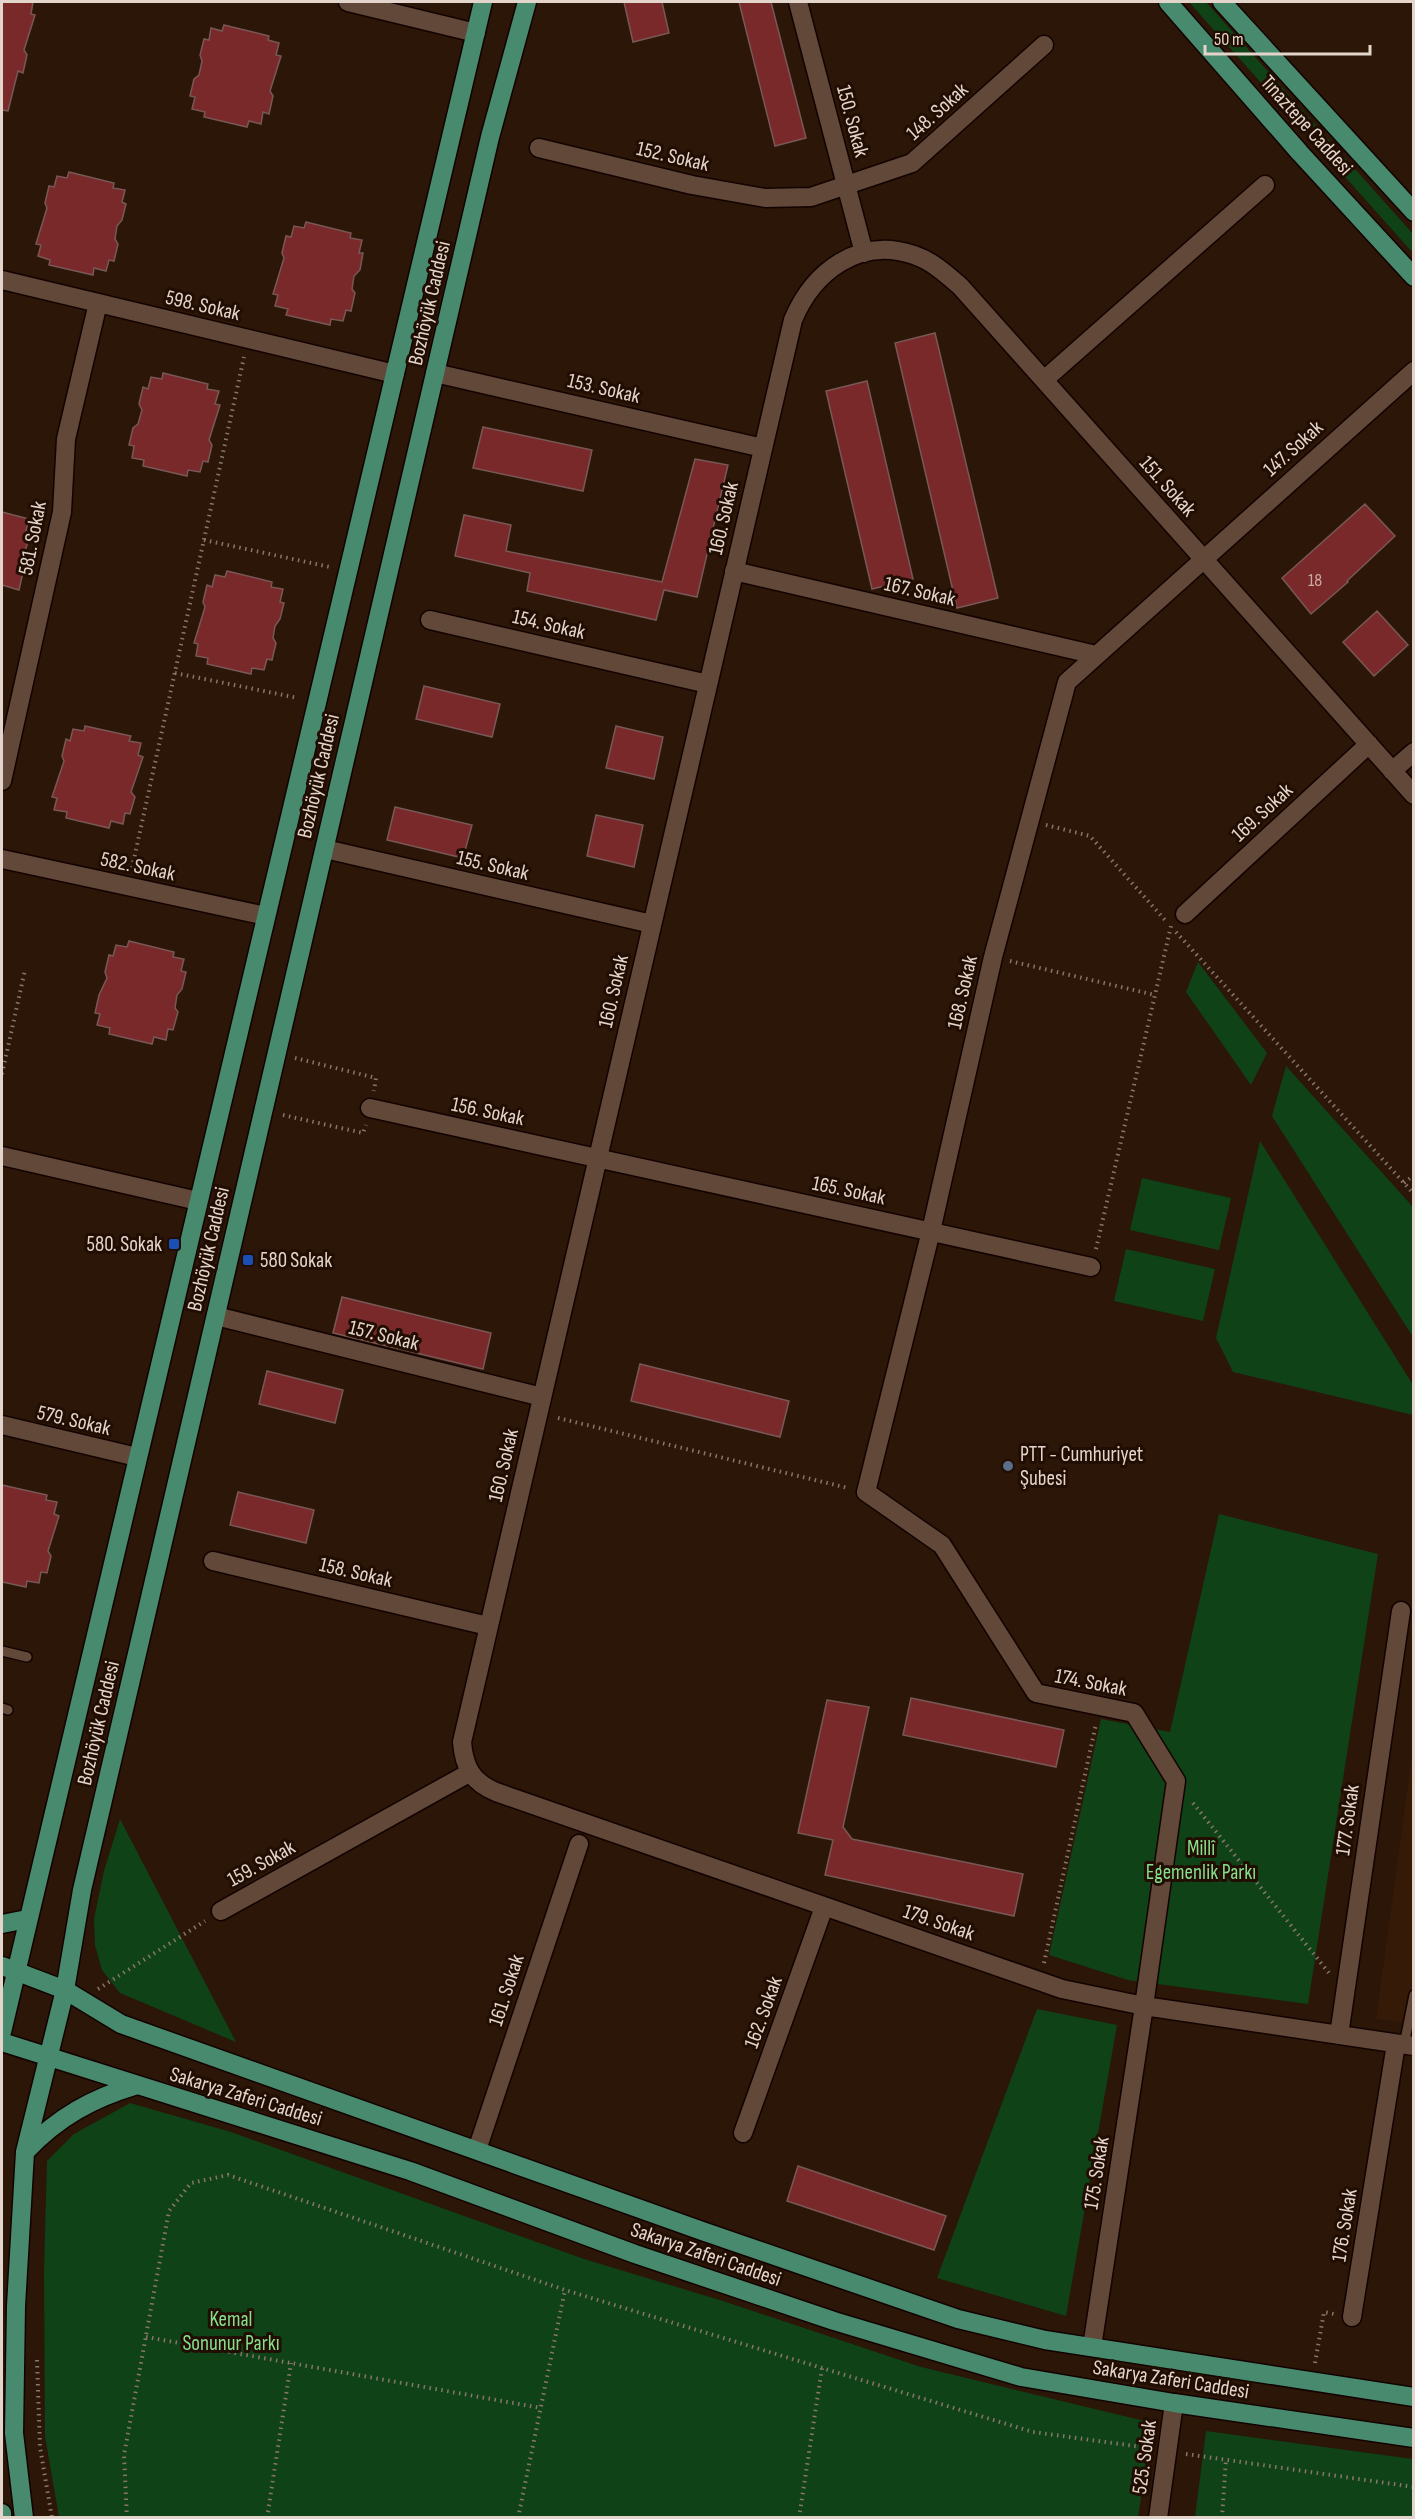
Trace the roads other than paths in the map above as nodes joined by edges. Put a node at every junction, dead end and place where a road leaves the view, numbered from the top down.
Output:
1 (348, 2) edge
2 (483, 2) edge
3 (526, 2) edge
4 (798, 2) edge
5 (1168, 2) edge
6 (1222, 2) edge
7 (476, 33) junction
8 (1044, 45) dead end
9 (538, 148) dead end
10 (1265, 185) dead end
11 (847, 187) junction
12 (1413, 212) edge
13 (864, 253) junction
14 (1413, 277) edge
15 (2, 280) edge
16 (98, 303) junction
17 (1413, 371) edge
18 (435, 373) junction
19 (395, 374) junction
20 (1044, 380) junction
21 (763, 448) junction
22 (1202, 558) junction
23 (734, 571) junction
24 (430, 620) dead end
25 (1096, 655) junction
26 (708, 684) junction
27 (1369, 744) junction
28 (1413, 752) edge
29 (1392, 771) junction
30 (2, 781) edge
31 (1413, 795) edge
32 (324, 849) junction
33 (2, 859) edge
34 (1185, 914) road end
35 (266, 916) junction
36 (652, 924) junction
37 (370, 1108) road end
38 (2, 1156) edge
39 (597, 1158) junction
40 (198, 1201) junction
41 (931, 1232) junction
42 (1091, 1268) road end
43 (216, 1316) junction
44 (540, 1405) junction
45 (2, 1425) edge
46 (137, 1457) junction
47 (866, 1492) joint
48 (213, 1561) dead end
49 (1401, 1611) dead end
50 (488, 1626) junction
51 (2, 1651) edge
52 (27, 1657) dead end
53 (469, 1773) junction
54 (579, 1844) dead end
55 (824, 1906) junction
56 (221, 1911) road end
57 (27, 1919) junction
58 (2, 1924) edge
59 (8, 1969) edge
60 (73, 1995) junction
61 (1413, 1995) edge
62 (1144, 2006) junction
63 (2, 2032) edge
64 (1338, 2035) junction
65 (2, 2042) edge
66 (1405, 2045) edge
67 (49, 2056) junction
68 (137, 2085) junction
69 (743, 2133) dead end
70 (477, 2150) junction
71 (25, 2152) junction
72 (1352, 2317) road end
73 (1092, 2347) junction
74 (1413, 2397) edge
75 (1174, 2403) junction
76 (1413, 2438) edge
77 (24, 2517) edge
78 (1158, 2517) edge

1 - 7 street
2 - 7 main road, Bozhöyük Caddesi
3 - 18 main road, Bozhöyük Caddesi
4 - 11 street, 150. Sokak
5 - 14 main road, Tınaztepe Caddesi
6 - 12 main road, Tınaztepe Caddesi
7 - 19 main road, Bozhöyük Caddesi
8 - 11 street, 148. Sokak
9 - 11 street, 152. Sokak
10 - 20 street
11 - 13 street, 150. Sokak
13 - 20 street, 151. Sokak
13 - 21 street, 160. Sokak
15 - 16 street, 598. Sokak
16 - 19 street, 598. Sokak
16 - 30 street, 581. Sokak
17 - 22 street, 147. Sokak
18 - 21 street, 153. Sokak
18 - 32 main road, Bozhöyük Caddesi
19 - 35 main road, Bozhöyük Caddesi
20 - 22 street, 151. Sokak
21 - 23 street, 160. Sokak
22 - 25 street, 168. Sokak
22 - 27 street, 151. Sokak
23 - 25 street, 167. Sokak
23 - 26 street, 160. Sokak
24 - 26 street, 154. Sokak
25 - 41 street, 168. Sokak
26 - 36 street, 160. Sokak
27 - 29 street, 151. Sokak
27 - 34 street, 169. Sokak
28 - 29 street
29 - 31 street, 151. Sokak
32 - 36 street, 155. Sokak
32 - 43 main road, Bozhöyük Caddesi
33 - 35 street, 582. Sokak
35 - 40 main road, Bozhöyük Caddesi
36 - 39 street, 160. Sokak
37 - 39 street, 156. Sokak
38 - 40 street
39 - 41 street, 165. Sokak
39 - 44 street, 160. Sokak
40 - 46 main road, Bozhöyük Caddesi
41 - 42 street, 165. Sokak
41 - 47 street, 168. Sokak
43 - 44 street, 157. Sokak
43 - 60 main road, Bozhöyük Caddesi
44 - 50 street, 160. Sokak
45 - 46 street, 579. Sokak
46 - 57 main road, Bozhöyük Caddesi
47 - 62 street, 174. Sokak
48 - 50 street, 158. Sokak
49 - 64 street, 177. Sokak
50 - 53 street, 160. Sokak
51 - 52 lane
53 - 55 street, 179. Sokak
53 - 56 street, 159. Sokak
54 - 70 street, 161. Sokak
55 - 62 street, 179. Sokak
55 - 69 street, 162. Sokak
57 - 58 main road
57 - 59 main road, Bozhöyük Caddesi
59 - 60 main road, Sakarya Zaferi Caddesi
59 - 63 main road, Bozhöyük Caddesi
60 - 67 main road, Bozhöyük Caddesi
60 - 70 main road, Sakarya Zaferi Caddesi
61 - 66 lane
62 - 64 street, 179. Sokak
62 - 73 street, 175. Sokak
64 - 66 street, 179. Sokak
65 - 67 main road, Sakarya Zaferi Caddesi
66 - 72 street, 176. Sokak
67 - 68 main road, Sakarya Zaferi Caddesi
67 - 71 main road, Bozhöyük Caddesi
68 - 71 main road
68 - 75 main road, Sakarya Zaferi Caddesi
70 - 73 main road, Sakarya Zaferi Caddesi
71 - 77 main road, Bozhöyük Caddesi
73 - 74 main road, Sakarya Zaferi Caddesi
75 - 76 main road, Sakarya Zaferi Caddesi
75 - 78 street, 525. Sokak

